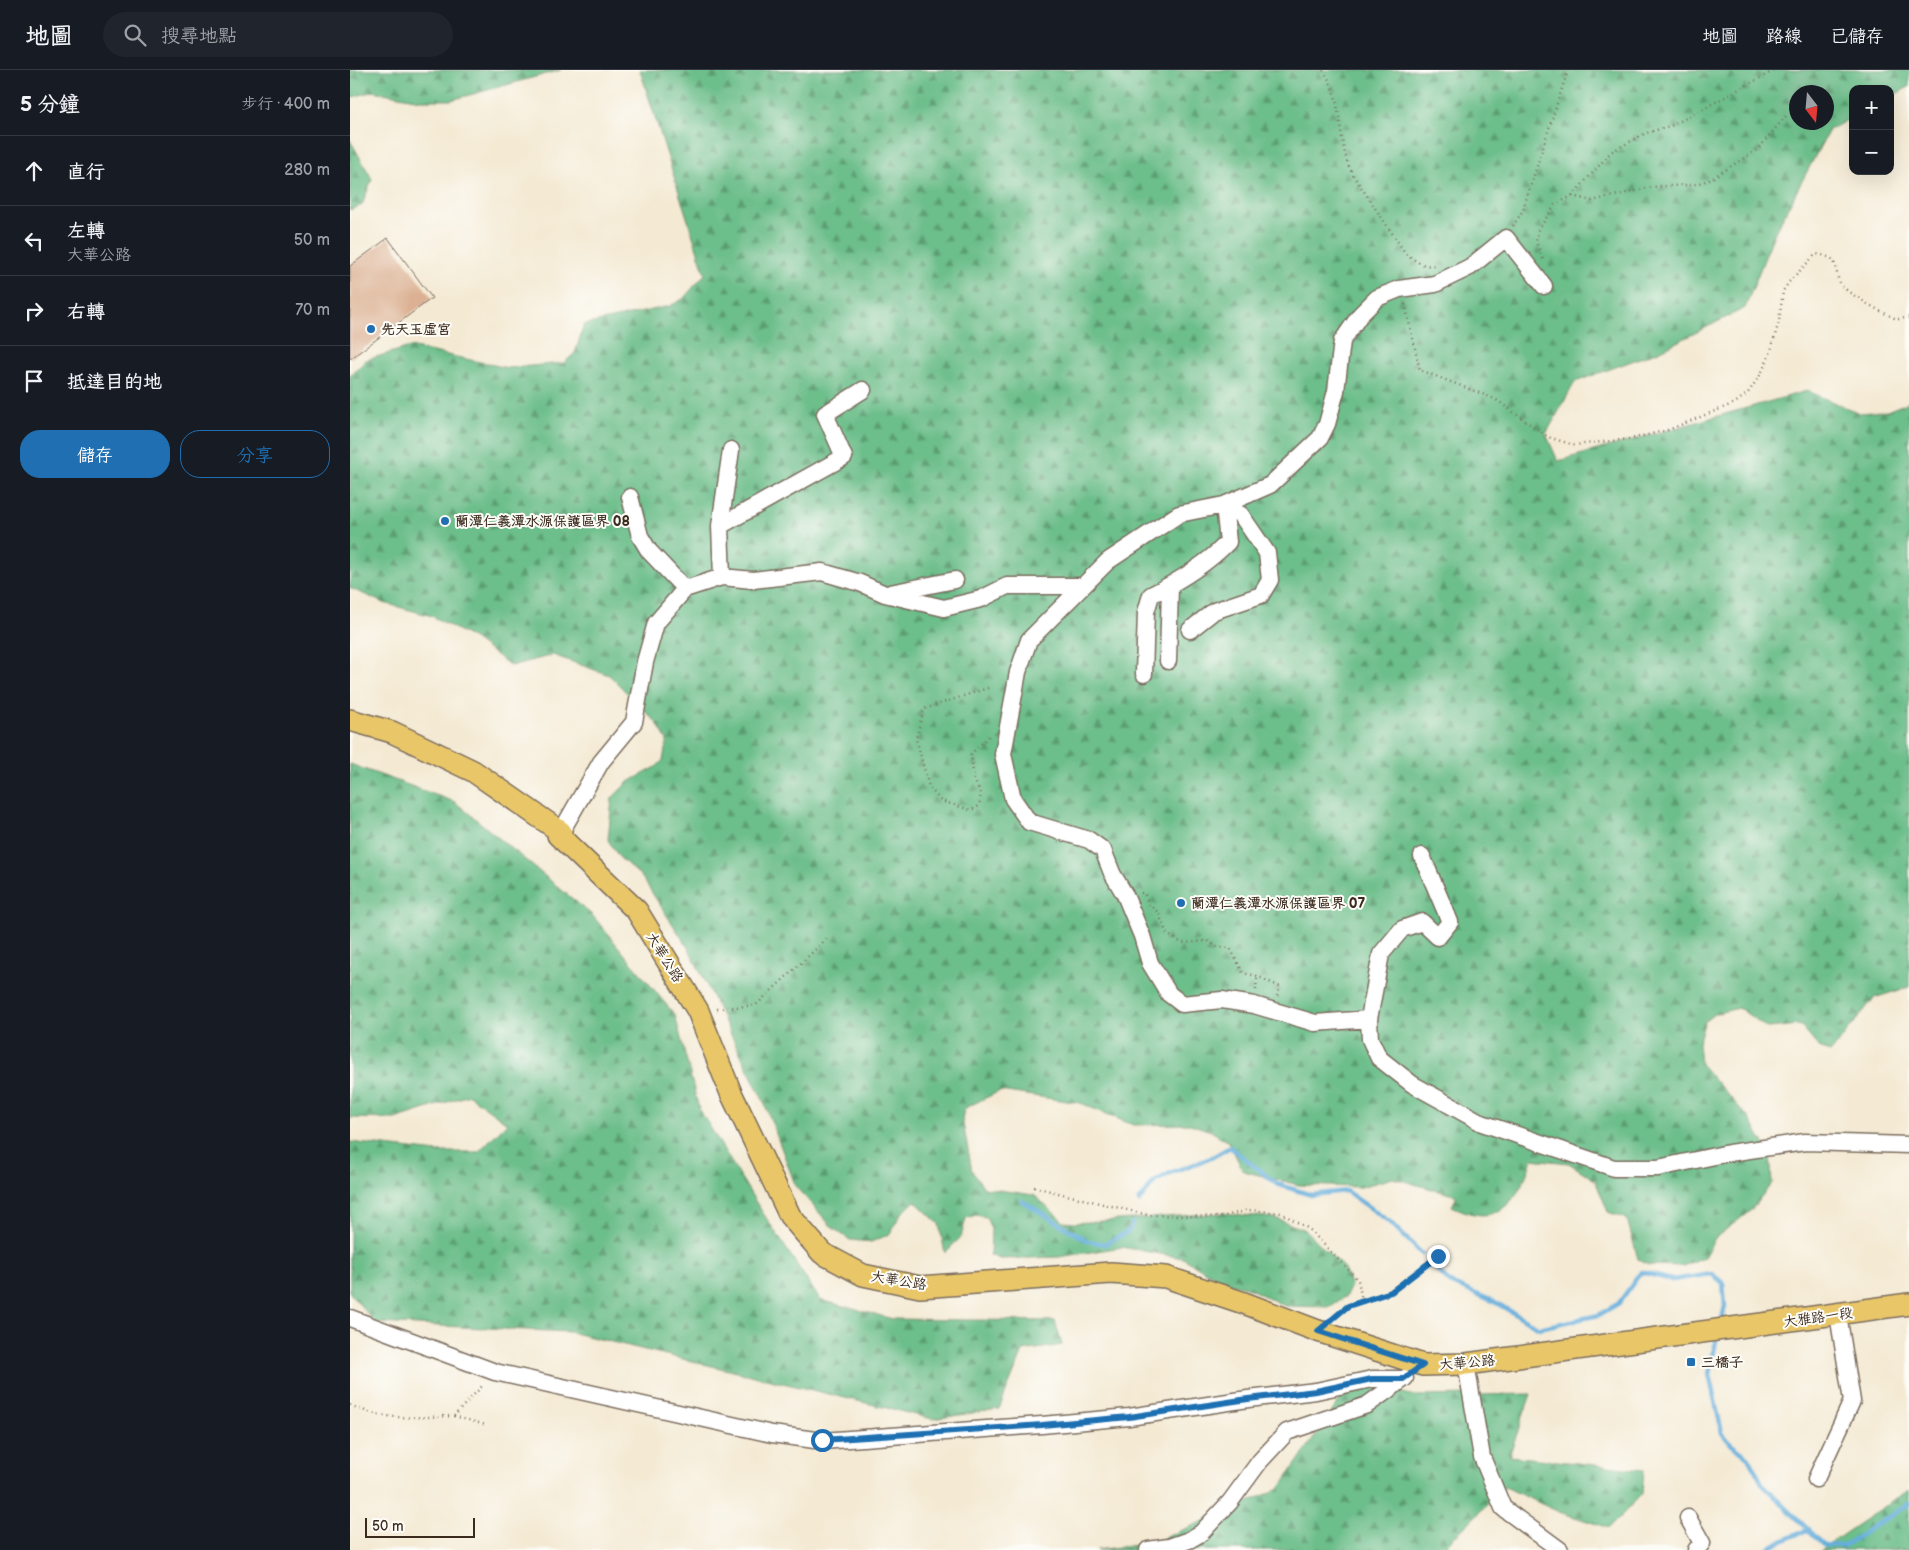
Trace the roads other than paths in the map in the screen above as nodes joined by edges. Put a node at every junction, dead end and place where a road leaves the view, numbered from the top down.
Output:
1 (1544, 286) road end
2 (863, 390) dead end
3 (731, 450) dead end
4 (630, 497) dead end
5 (1224, 505) junction
6 (720, 526) junction
7 (722, 577) junction
8 (955, 580) dead end
9 (1081, 586) junction
10 (1170, 586) junction
11 (685, 589) junction
12 (885, 594) junction
13 (1190, 630) dead end
14 (1168, 660) dead end
15 (1144, 674) dead end
16 (350, 720) edge
17 (561, 832) junction
18 (1422, 856) dead end
19 (1369, 1019) junction
20 (1909, 1145) edge
21 (1909, 1304) edge
22 (1838, 1314) junction
23 (350, 1318) edge
24 (1718, 1330) joint
25 (1466, 1364) junction
26 (1423, 1365) junction
27 (1403, 1379) junction
28 (1816, 1479) dead end
29 (1688, 1518) dead end
30 (1148, 1550) edge
31 (1560, 1550) edge
32 (1696, 1550) edge

1 - 5 street
2 - 6 street
3 - 6 street
4 - 11 street
5 - 9 street
5 - 10 street
5 - 13 street
6 - 7 street
7 - 11 street
7 - 12 street
8 - 12 street
9 - 12 street
9 - 19 street
10 - 14 street
10 - 15 street
11 - 17 street
16 - 17 main road, 大華公路
17 - 26 main road, 大華公路
18 - 19 street
19 - 20 street
21 - 22 main road, 大雅路一段
22 - 24 main road, 大雅路一段
22 - 28 street
23 - 27 street
24 - 25 main road, 大華公路
25 - 26 main road, 大華公路
25 - 31 street
26 - 27 street
27 - 30 street
29 - 32 street

